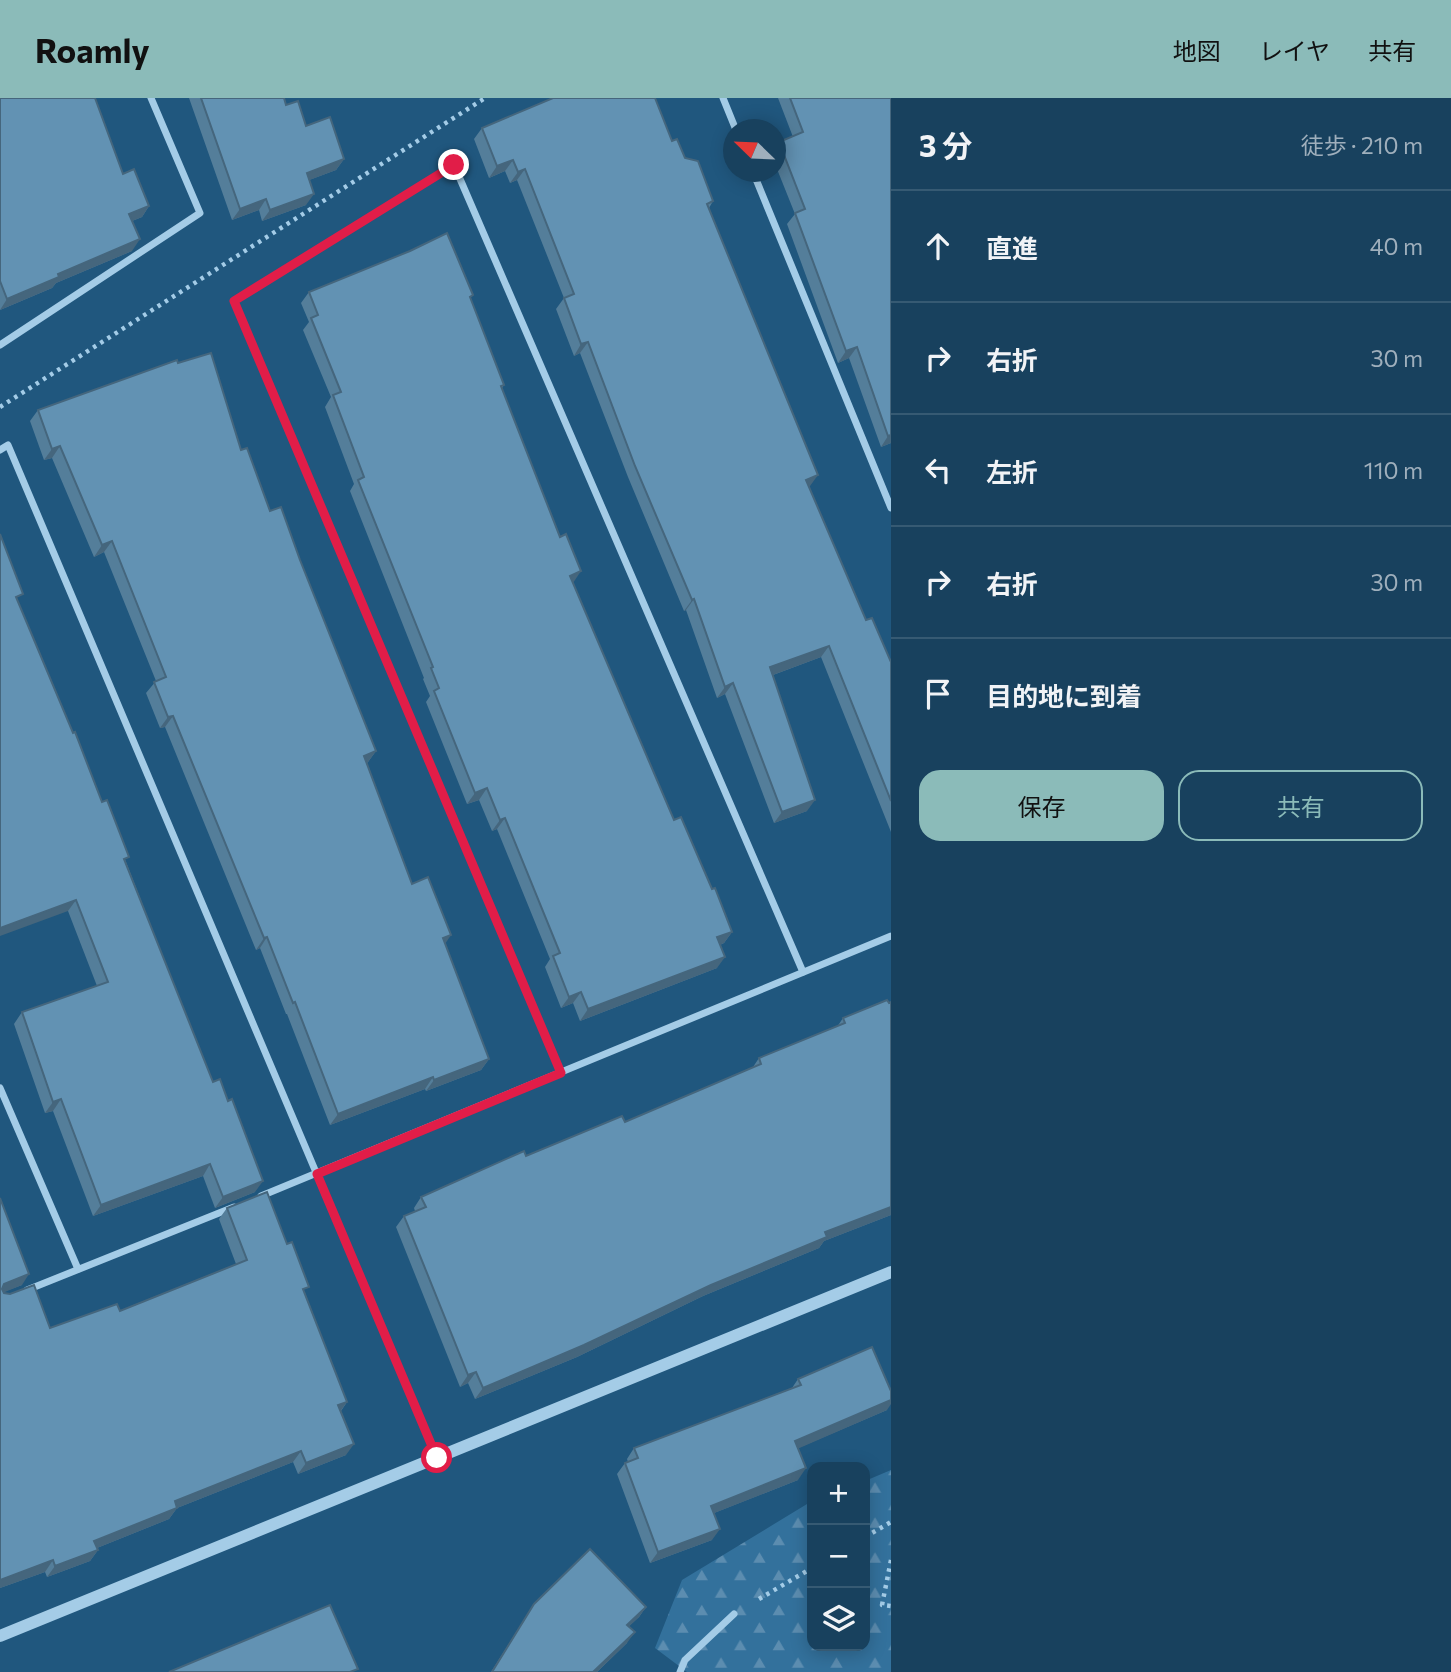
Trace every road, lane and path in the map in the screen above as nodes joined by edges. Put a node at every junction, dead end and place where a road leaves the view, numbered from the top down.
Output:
1 (152, 98) edge
2 (485, 98) edge
3 (723, 98) edge
4 (732, 119) edge
5 (757, 182) edge
6 (0, 345) edge
7 (0, 407) edge
8 (0, 450) edge
9 (891, 508) edge
10 (891, 936) edge
11 (803, 972) junction
12 (561, 1073) junction
13 (0, 1088) edge
14 (317, 1174) junction
15 (254, 1199) edge
16 (241, 1204) edge
17 (78, 1269) junction
18 (891, 1272) edge
19 (22, 1292) edge
20 (437, 1458) junction
21 (891, 1522) edge
22 (870, 1535) edge
23 (891, 1560) edge
24 (807, 1571) edge
25 (891, 1606) edge
26 (734, 1614) joint
27 (0, 1636) edge
28 (680, 1672) edge

1 - 6 street
2 - 7 path
3 - 4 street
5 - 9 street
8 - 14 street
10 - 11 street
11 - 12 street
11 - 12 street
12 - 14 street
13 - 17 street
14 - 15 street
14 - 20 street
16 - 17 street
17 - 19 street
18 - 20 street
20 - 27 street
21 - 22 path
23 - 25 path
24 - 26 path
26 - 28 street

